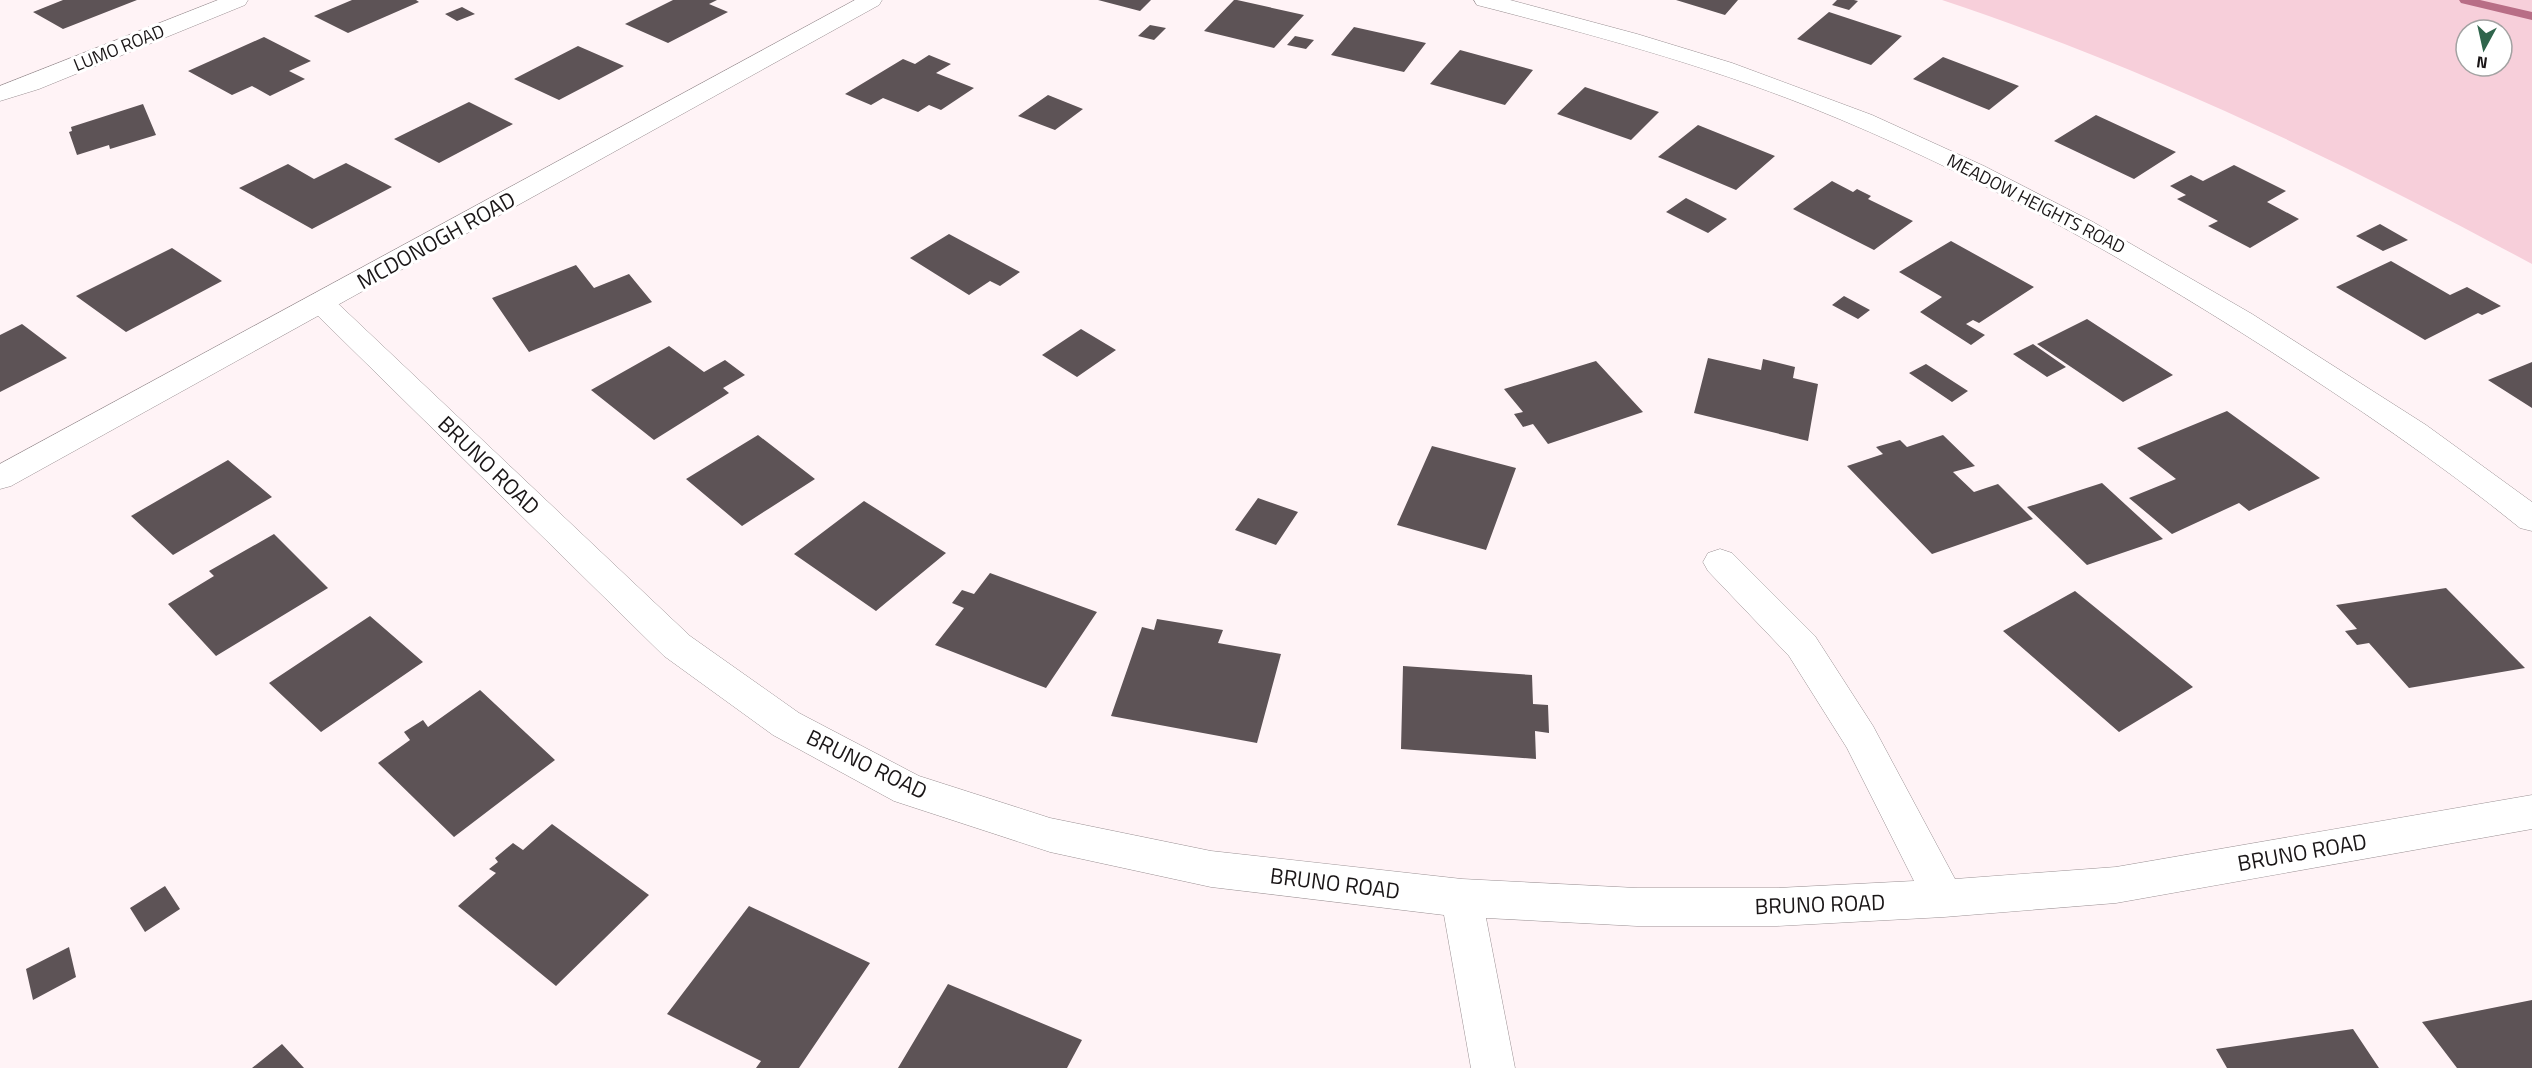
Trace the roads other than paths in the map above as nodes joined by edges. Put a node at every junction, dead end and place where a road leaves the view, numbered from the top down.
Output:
1 (237, 0) edge
2 (871, 0) edge
3 (1485, 0) edge
4 (0, 94) edge
5 (321, 303) junction
6 (0, 478) edge
7 (2532, 519) edge
8 (1720, 562) dead end
9 (2532, 812) edge
10 (1462, 898) junction
11 (1944, 898) junction
12 (1493, 1068) edge

1 - 4 street, LUMO ROAD
2 - 5 street, MCDONOGH ROAD
3 - 7 street, MEADOW HEIGHTS ROAD
5 - 6 street, MCDONOGH ROAD
5 - 10 street, BRUNO ROAD
8 - 11 street
9 - 11 street, BRUNO ROAD
10 - 11 street, BRUNO ROAD
10 - 12 street

